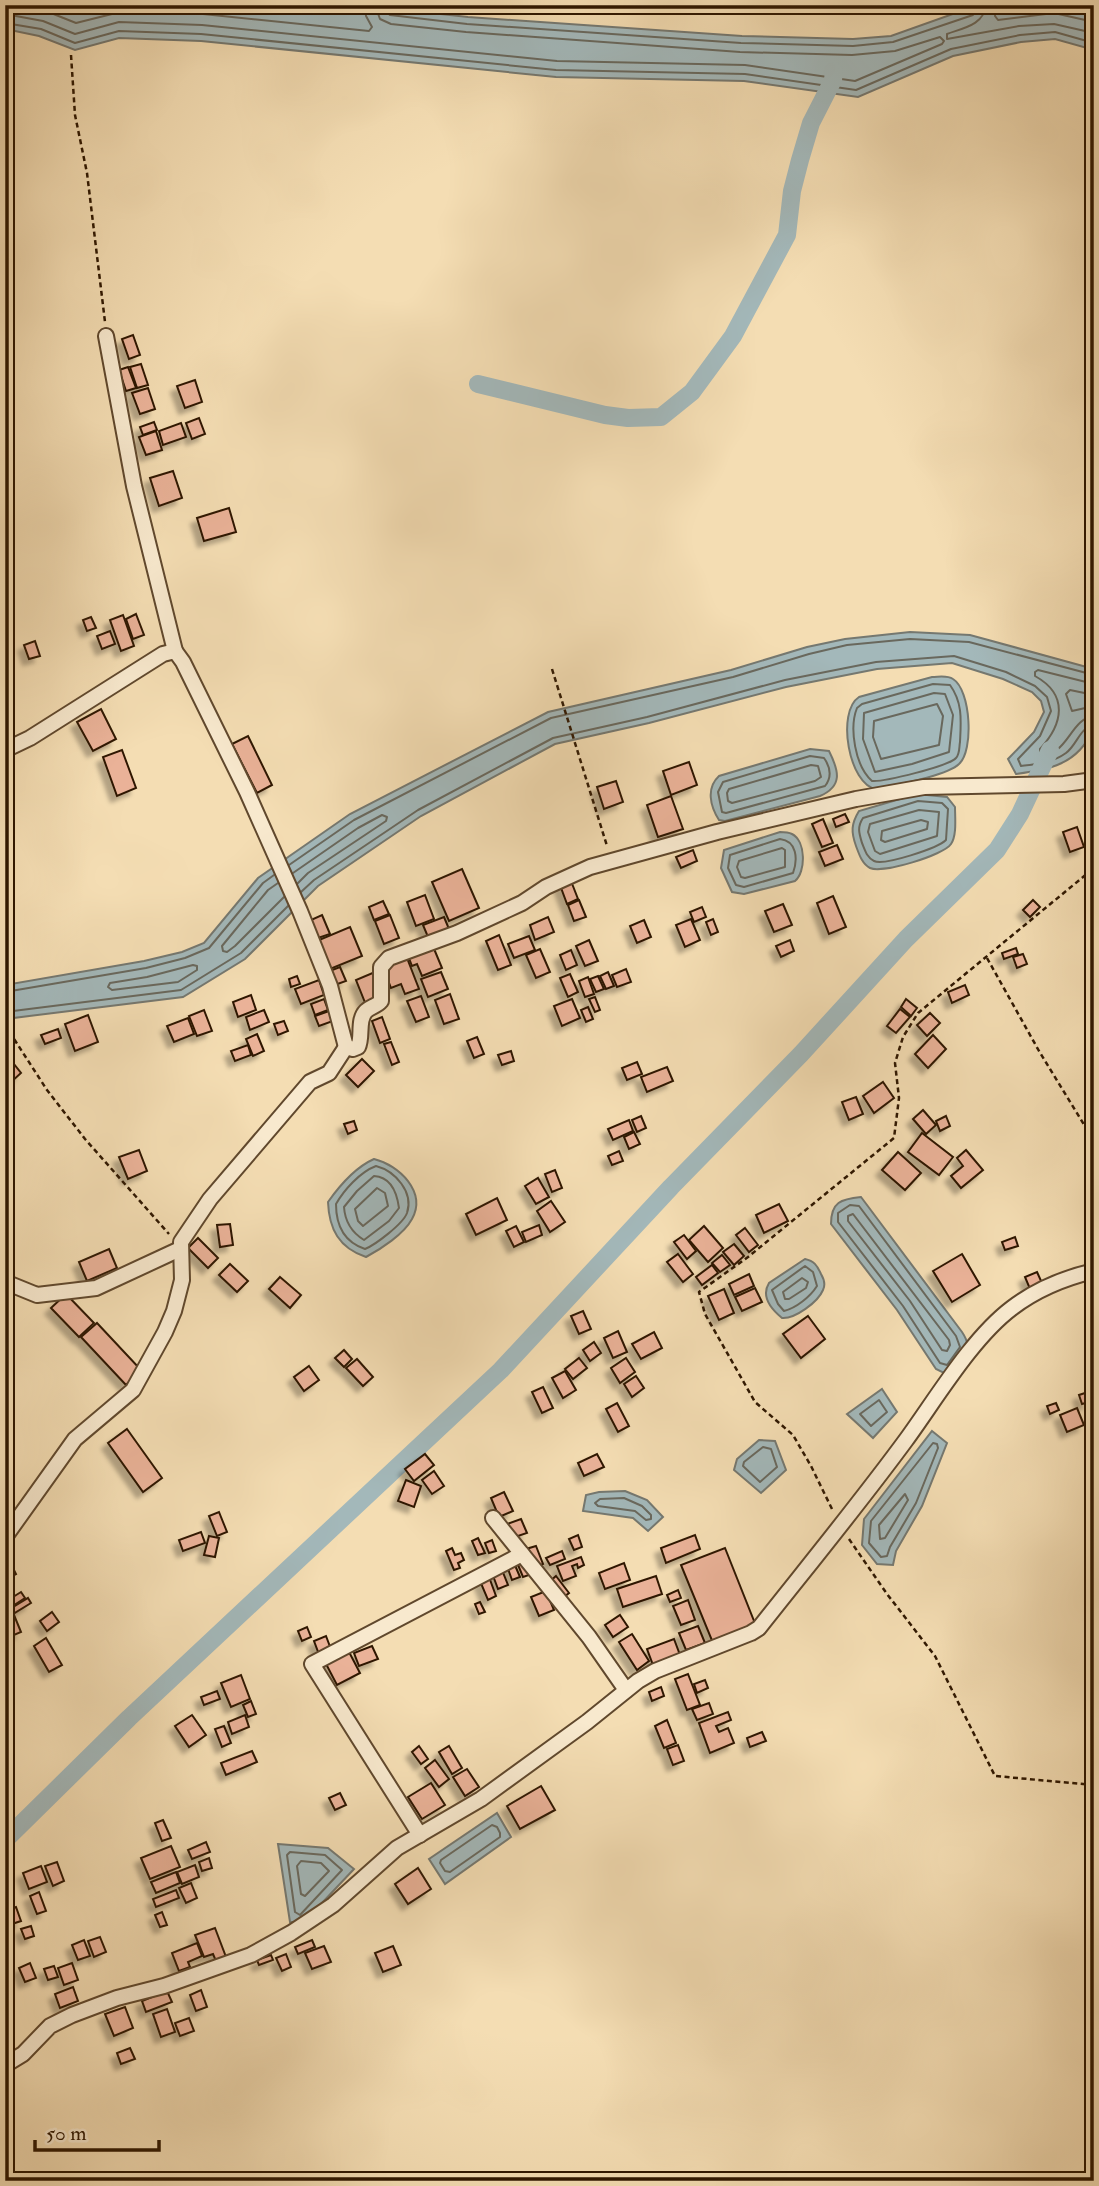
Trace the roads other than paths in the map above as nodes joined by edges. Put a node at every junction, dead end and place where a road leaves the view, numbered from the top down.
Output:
1 (106, 336) road end
2 (175, 651) junction
3 (5, 750) edge
4 (1094, 780) edge
5 (346, 1047) junction
6 (180, 1249) junction
7 (1094, 1271) edge
8 (5, 1282) edge
9 (493, 1518) dead end
10 (5, 1537) edge
11 (522, 1554) junction
12 (626, 1690) junction
13 (420, 1835) junction
14 (5, 2065) edge

1 - 2 street
2 - 3 street
2 - 5 street
4 - 5 street
5 - 6 street
6 - 8 street
6 - 10 street
7 - 12 street
9 - 11 street
11 - 12 street
11 - 13 street
12 - 13 street
13 - 14 street

